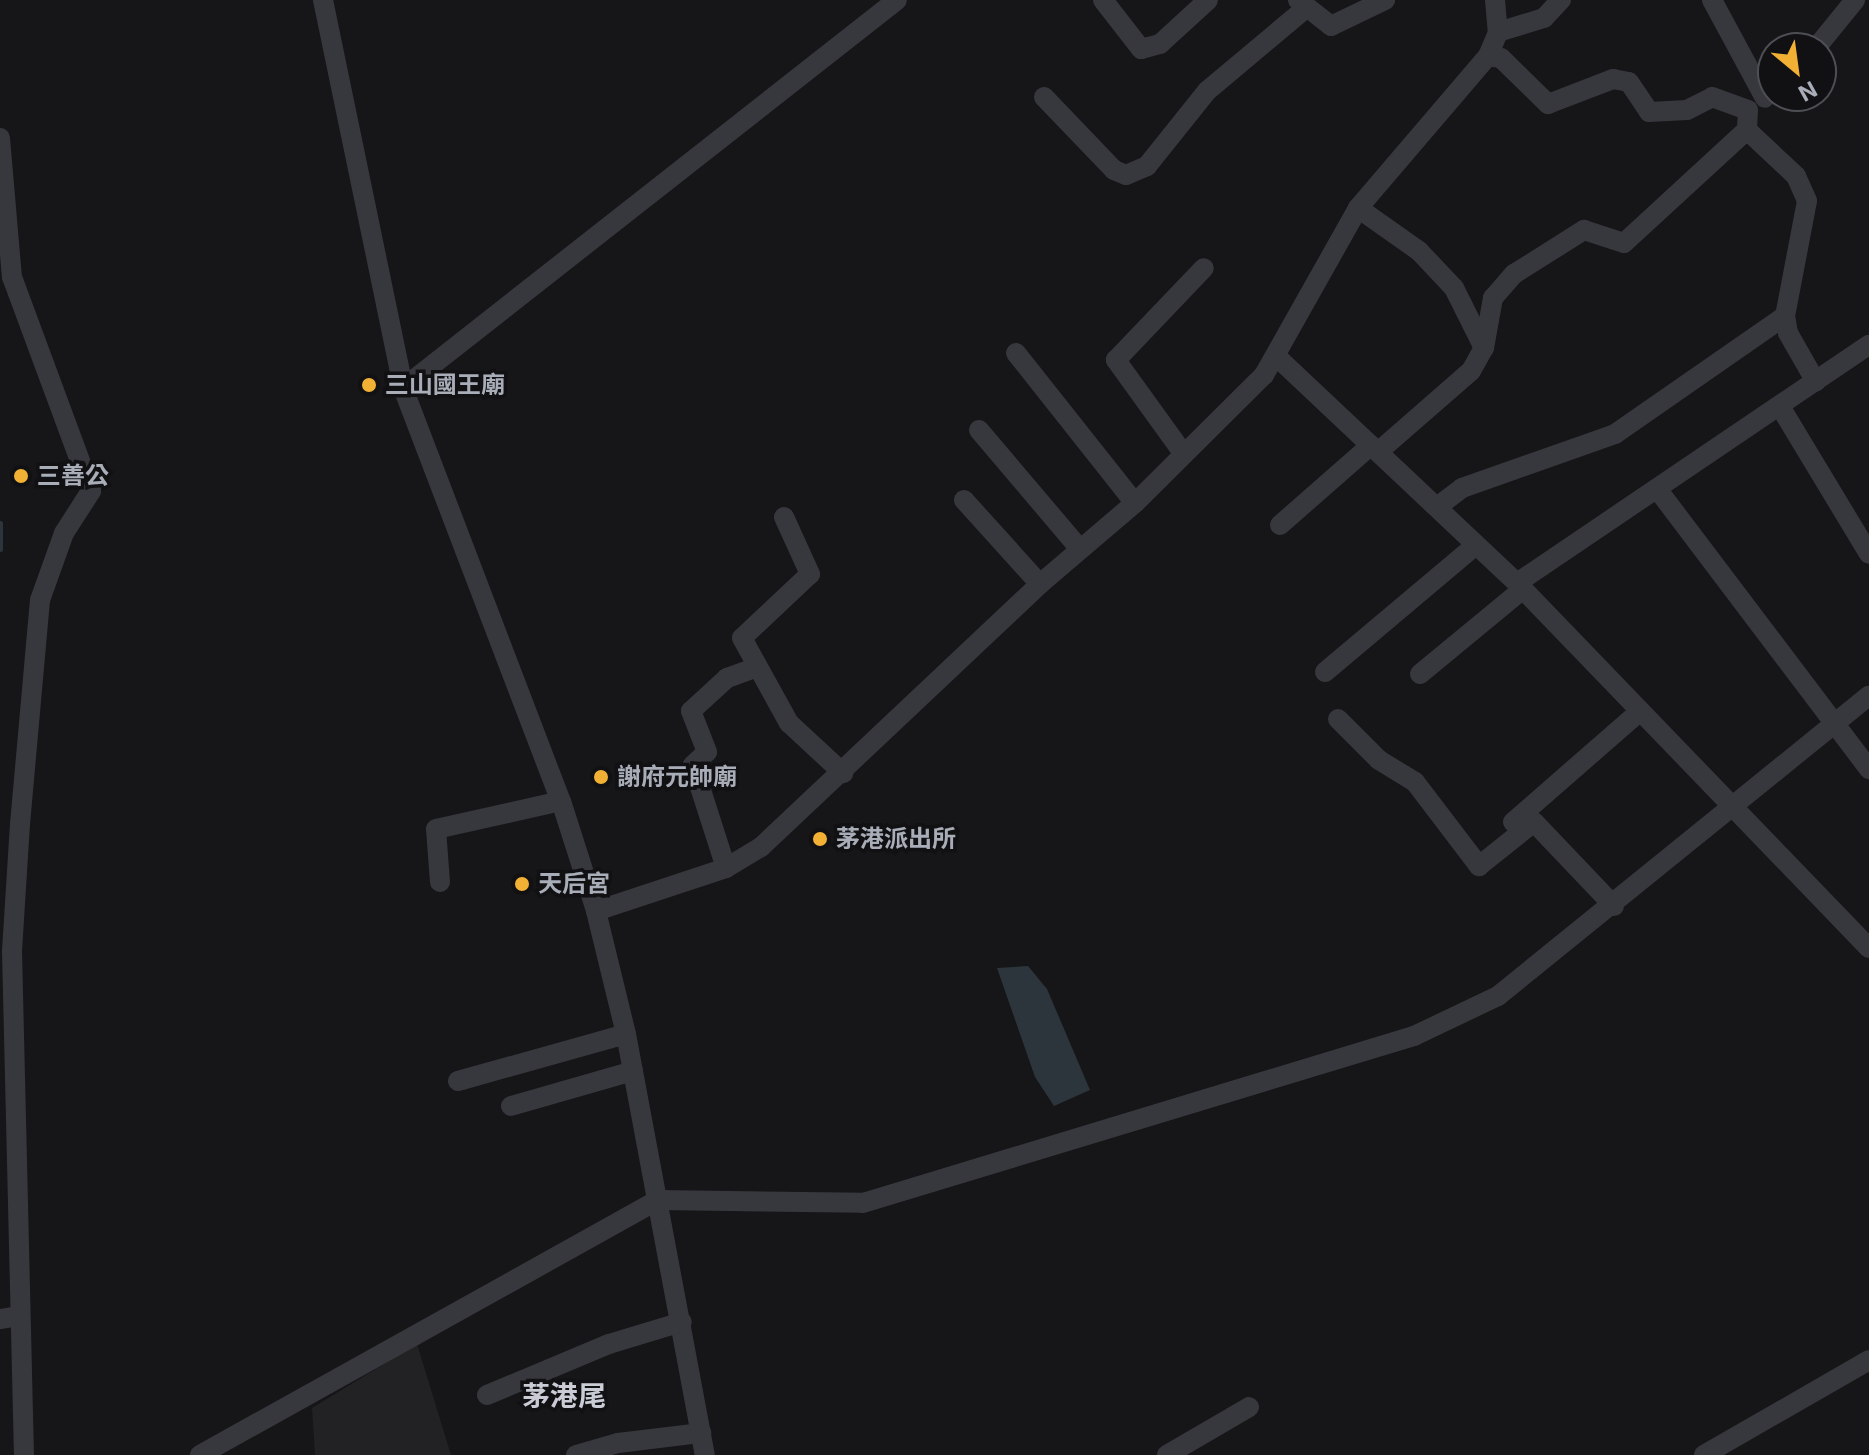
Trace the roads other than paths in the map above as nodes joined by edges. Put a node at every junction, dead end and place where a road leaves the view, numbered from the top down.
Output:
1 (323, 0) edge
2 (897, 0) edge
3 (1103, 0) edge
4 (1208, 0) edge
5 (1385, 0) edge
6 (1495, 0) edge
7 (1561, 0) edge
8 (1712, 0) edge
9 (1854, 0) edge
10 (1302, 4) edge
11 (1498, 32) junction
12 (1829, 32) edge
13 (1488, 56) junction
14 (1044, 97) dead end
15 (1757, 105) edge
16 (1757, 107) edge
17 (1757, 108) edge
18 (1761, 112) edge
19 (0, 138) edge
20 (1358, 208) junction
21 (1204, 268) dead end
22 (1785, 316) junction
23 (1869, 345) edge
24 (1484, 348) junction
25 (1016, 353) dead end
26 (1277, 357) junction
27 (1816, 382) junction
28 (403, 388) junction
29 (1781, 408) junction
30 (979, 430) dead end
31 (1374, 449) junction
32 (1183, 453) junction
33 (1658, 490) junction
34 (964, 500) dead end
35 (1135, 503) junction
36 (1437, 507) junction
37 (784, 517) dead end
38 (1280, 525) dead end
39 (1476, 545) junction
40 (1080, 549) junction
41 (1869, 554) edge
42 (1040, 584) junction
43 (1520, 586) junction
44 (754, 668) junction
45 (1325, 672) dead end
46 (1420, 674) dead end
47 (1869, 696) edge
48 (1639, 712) junction
49 (1338, 719) dead end
50 (1833, 723) junction
51 (1869, 769) edge
52 (843, 773) junction
53 (561, 801) junction
54 (1733, 809) junction
55 (1513, 822) dead end
56 (726, 868) junction
57 (440, 882) dead end
58 (1614, 906) junction
59 (596, 911) junction
60 (1869, 948) edge
61 (626, 1034) junction
62 (633, 1071) junction
63 (458, 1081) dead end
64 (511, 1106) dead end
65 (658, 1200) junction
66 (10, 1317) edge
67 (682, 1322) junction
68 (1869, 1360) edge
69 (487, 1395) dead end
70 (1249, 1407) dead end
71 (701, 1433) junction
72 (24, 1455) edge
73 (200, 1455) edge
74 (576, 1455) edge
75 (705, 1455) edge
76 (1167, 1455) edge
77 (1704, 1455) edge

1 - 28 street
2 - 28 street
3 - 4 street
5 - 10 street
6 - 11 street
7 - 11 street
8 - 15 street
9 - 12 street
10 - 14 street
11 - 13 street
13 - 16 street
13 - 20 street
17 - 24 street
18 - 22 street
19 - 66 street
20 - 24 street
20 - 26 street
21 - 32 street
22 - 27 street
22 - 36 street
23 - 27 street
24 - 31 street
25 - 35 street
26 - 31 street
26 - 32 street
27 - 29 street
28 - 53 street
29 - 33 street
29 - 41 street
30 - 40 street
31 - 36 street
31 - 38 street
32 - 35 street
33 - 43 street
33 - 50 street
34 - 42 street
35 - 40 street
36 - 39 street
37 - 44 street
39 - 43 street
39 - 45 street
40 - 42 street
42 - 52 street
43 - 46 street
43 - 48 street
44 - 52 street
44 - 56 street
47 - 50 street
48 - 54 street
48 - 55 street
49 - 58 street
50 - 51 street
50 - 54 street
52 - 56 street
53 - 57 street
53 - 59 street
54 - 58 street
54 - 60 street
56 - 59 street
58 - 65 street
59 - 61 street
61 - 62 street
61 - 63 street
62 - 64 street
62 - 65 street
65 - 67 street
65 - 73 street
66 - 72 street
67 - 69 street
67 - 71 street
68 - 77 street
70 - 76 street
71 - 74 street
71 - 75 street

